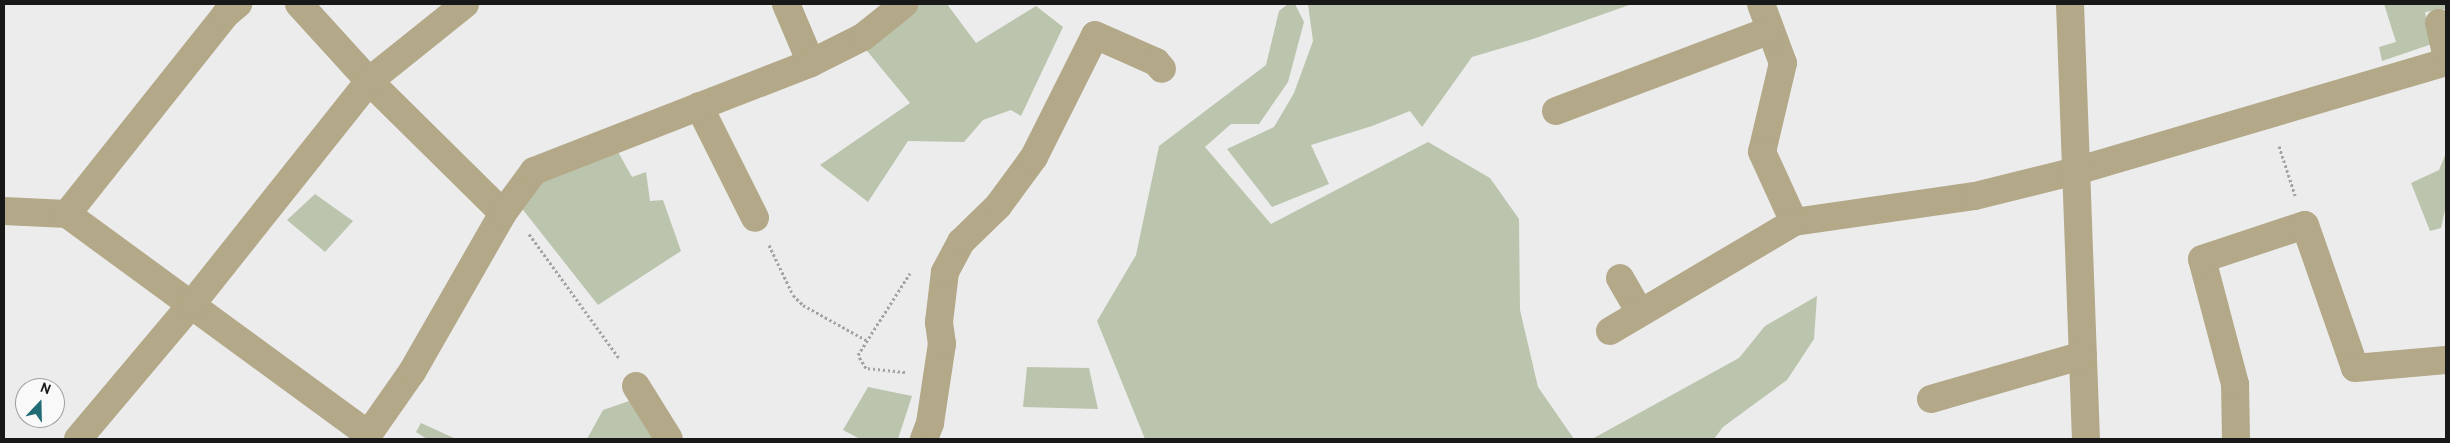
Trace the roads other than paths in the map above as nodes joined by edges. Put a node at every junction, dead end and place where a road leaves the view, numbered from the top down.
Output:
1 (238, 4) edge
2 (299, 4) edge
3 (465, 4) edge
4 (786, 4) edge
5 (904, 4) edge
6 (1762, 4) edge
7 (2070, 4) edge
8 (2439, 23) dead end
9 (1770, 30) junction
10 (2446, 53) edge
11 (2446, 62) edge
12 (811, 63) junction
13 (1162, 69) dead end
14 (369, 81) junction
15 (699, 106) junction
16 (1556, 111) dead end
17 (2076, 171) junction
18 (4, 211) edge
19 (67, 214) junction
20 (504, 214) junction
21 (755, 218) dead end
22 (1794, 222) junction
23 (1620, 278) dead end
24 (191, 304) junction
25 (1640, 312) junction
26 (1610, 330) dead end
27 (2083, 355) junction
28 (2446, 360) edge
29 (636, 386) road end
30 (1931, 399) dead end
31 (367, 437) edge
32 (78, 439) edge
33 (668, 439) edge
34 (924, 439) edge
35 (2086, 439) edge
36 (2236, 439) edge

1 - 19 street
2 - 14 street
3 - 14 street
4 - 12 street
5 - 12 street
6 - 9 street
7 - 17 street
8 - 10 street
9 - 16 street
9 - 22 street
11 - 17 street
12 - 15 street
13 - 34 street
14 - 20 street
14 - 24 street
15 - 20 street
15 - 21 street
17 - 22 street
17 - 27 street
18 - 19 street
19 - 24 street
20 - 31 street
22 - 25 street
23 - 25 street
24 - 31 street
24 - 32 street
25 - 26 street
27 - 30 street
27 - 35 street
28 - 36 street
29 - 33 street

